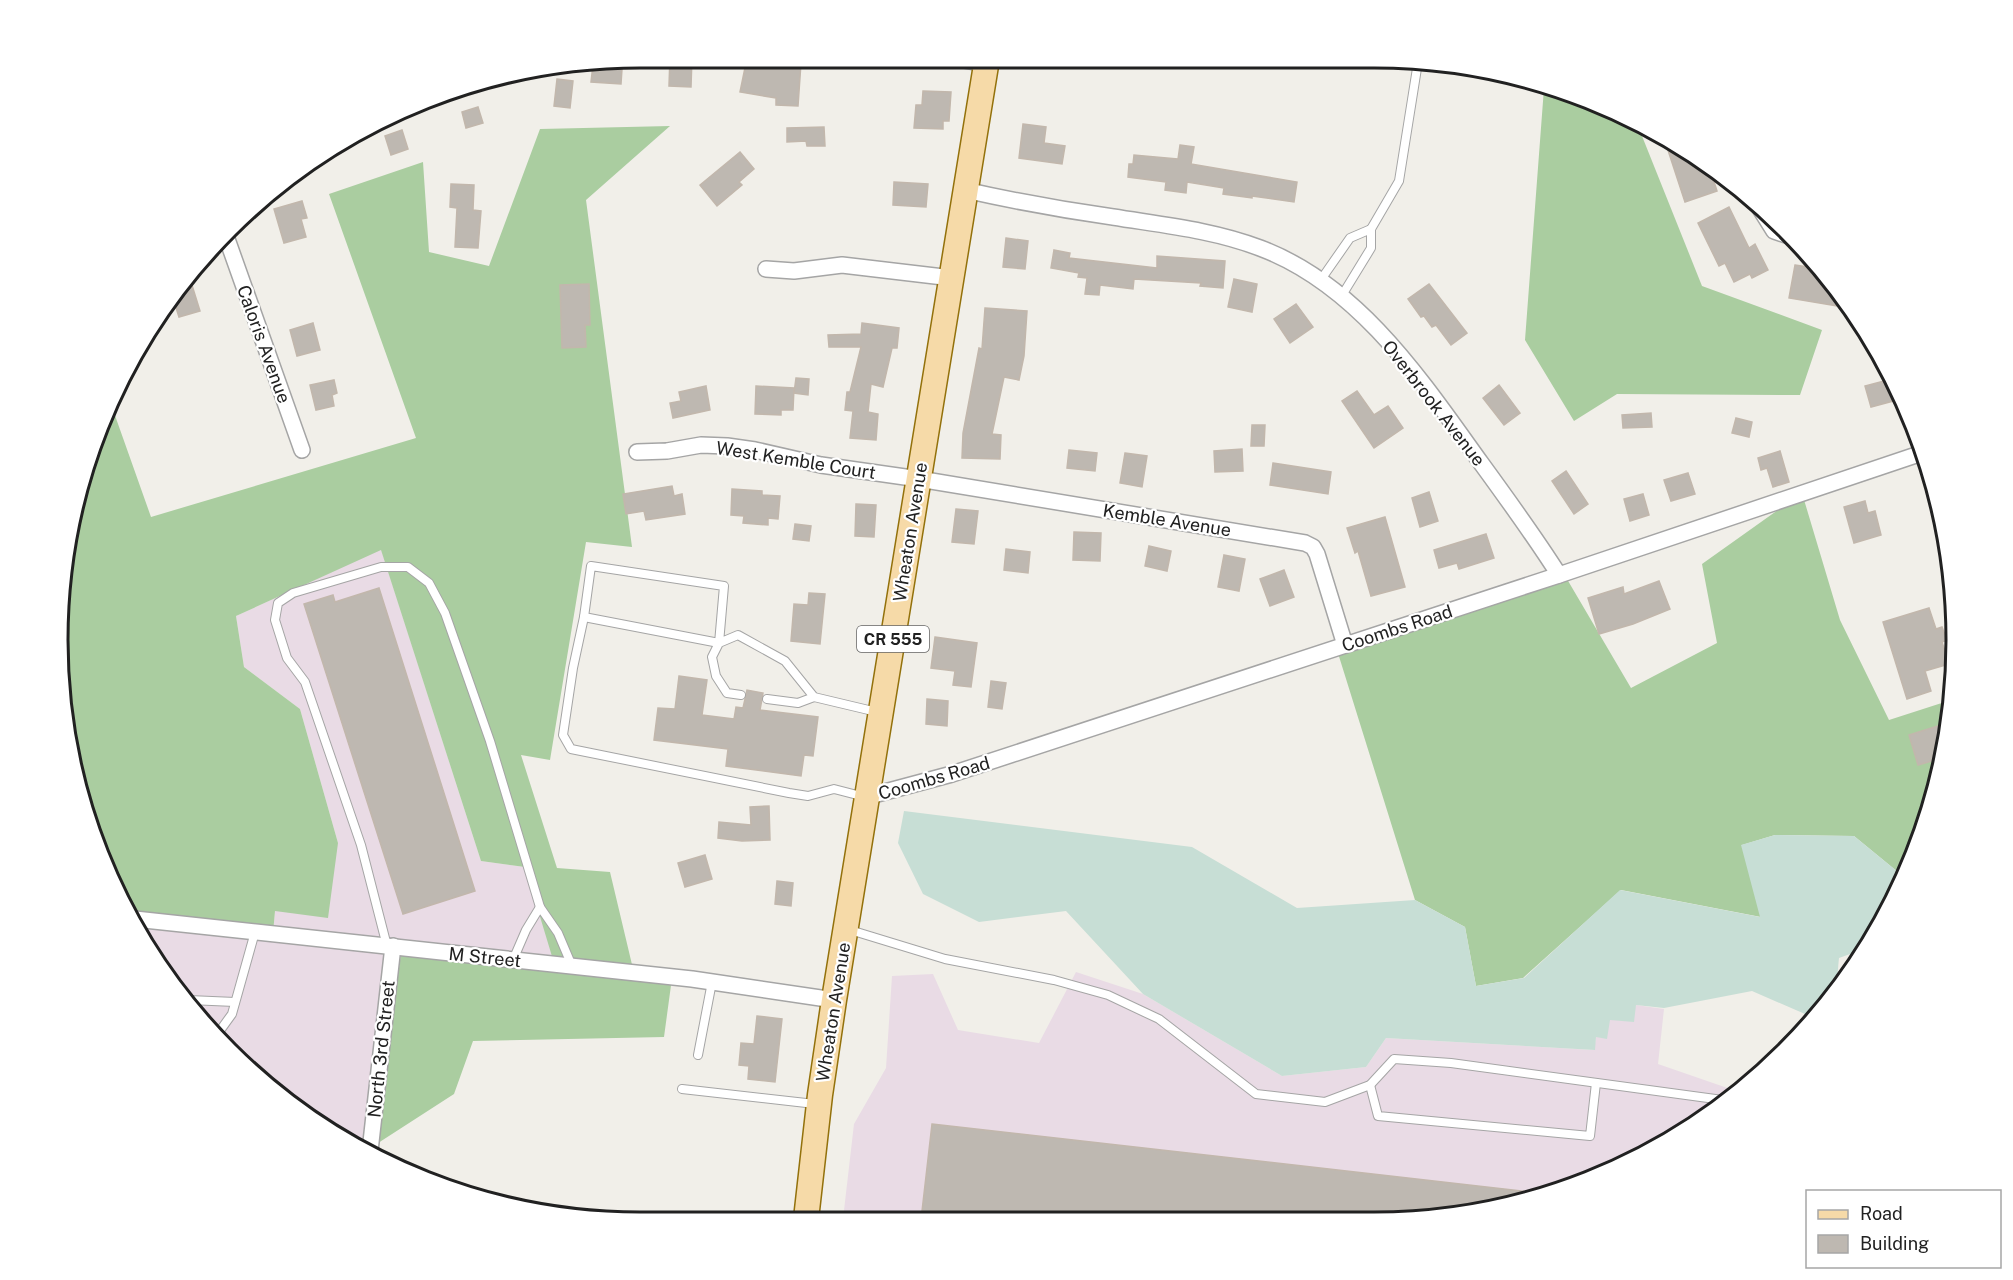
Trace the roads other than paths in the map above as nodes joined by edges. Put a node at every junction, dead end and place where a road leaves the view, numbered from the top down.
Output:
1 (986, 68) edge
2 (1417, 70) edge
3 (965, 190) junction
4 (1371, 229) junction
5 (228, 243) edge
6 (766, 268) dead end
7 (952, 278) junction
8 (1320, 281) junction
9 (1341, 297) junction
10 (302, 450) dead end
11 (637, 452) dead end
12 (1915, 455) edge
13 (919, 479) junction
14 (1559, 575) junction
15 (584, 617) junction
16 (719, 643) junction
17 (1345, 645) junction
18 (741, 694) dead end
19 (814, 697) junction
20 (767, 699) dead end
21 (880, 713) junction
22 (866, 797) junction
23 (540, 907) junction
24 (141, 920) edge
25 (846, 928) junction
26 (255, 932) junction
27 (390, 946) junction
28 (513, 960) junction
29 (572, 966) junction
30 (712, 982) junction
31 (196, 1000) edge
32 (834, 1000) junction
33 (235, 1002) junction
34 (221, 1029) edge
35 (698, 1055) dead end
36 (1596, 1083) junction
37 (1370, 1085) junction
38 (682, 1089) dead end
39 (1715, 1099) edge
40 (819, 1104) junction
41 (371, 1145) edge
42 (807, 1212) edge

1 - 3 main road, Wheaton Avenue / CR 555
2 - 4 lane
3 - 7 main road, Wheaton Avenue / CR 555
3 - 8 street, Overbrook Avenue
4 - 8 lane
4 - 9 lane
5 - 10 street, Caloris Avenue
6 - 7 street
7 - 13 main road, Wheaton Avenue / CR 555
8 - 9 street, Overbrook Avenue
9 - 14 street, Overbrook Avenue
11 - 13 street, West Kemble Court
12 - 14 street, Coombs Road
13 - 17 street, Kemble Avenue
13 - 21 main road, Wheaton Avenue / CR 555
14 - 17 street, Coombs Road
15 - 16 lane
15 - 16 lane
15 - 22 lane
16 - 18 lane
16 - 19 lane
17 - 22 street, Coombs Road
19 - 20 lane
19 - 21 lane
21 - 22 main road, Wheaton Avenue / CR 555
22 - 25 main road, Wheaton Avenue / CR 555
23 - 27 lane
23 - 28 lane
23 - 29 lane
24 - 26 street, M Street
25 - 32 main road, Wheaton Avenue / CR 555
25 - 37 lane
26 - 27 street, M Street
26 - 33 lane
27 - 28 street, M Street
27 - 41 street, North 3rd Street
28 - 29 street, M Street
29 - 30 street, M Street
30 - 32 street, M Street
30 - 35 lane
31 - 33 lane
32 - 40 main road, Wheaton Avenue / CR 555
33 - 34 lane
36 - 37 lane
36 - 37 lane
36 - 39 lane
38 - 40 lane
40 - 42 main road, Wheaton Avenue / CR 555

